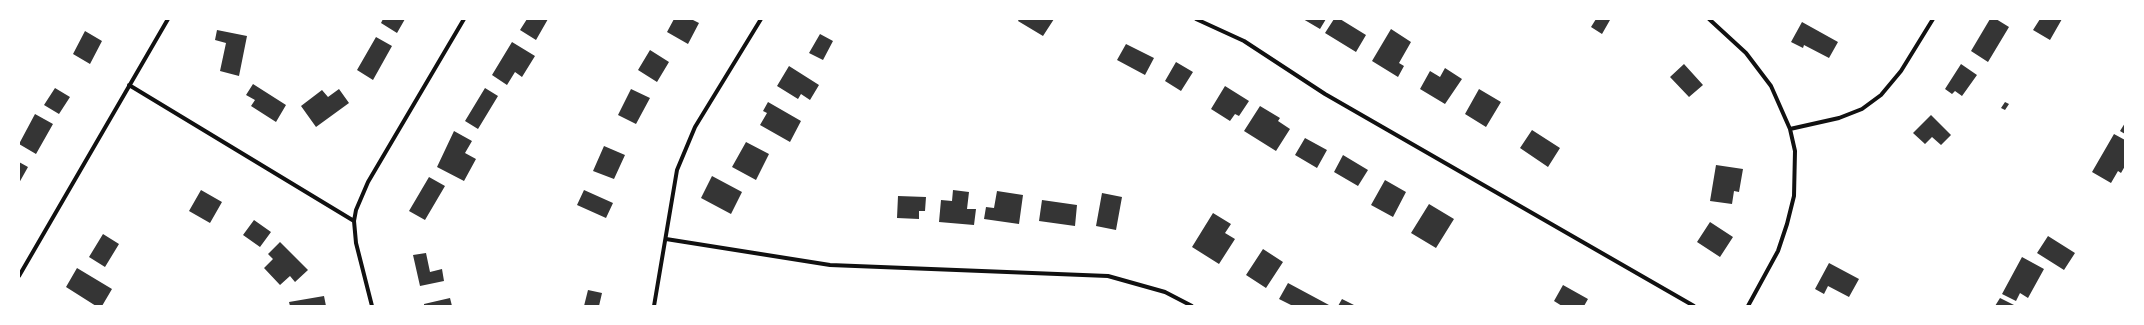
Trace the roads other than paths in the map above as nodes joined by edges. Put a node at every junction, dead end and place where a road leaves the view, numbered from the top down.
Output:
1 (168, 19) edge
2 (464, 19) edge
3 (761, 19) edge
4 (1196, 19) edge
5 (1708, 19) edge
6 (1933, 19) edge
7 (129, 85) junction
8 (1790, 129) junction
9 (354, 221) junction
10 (666, 239) junction
11 (19, 276) edge
12 (372, 306) edge
13 (654, 306) edge
14 (1192, 306) edge
15 (1694, 306) edge
16 (1748, 306) edge

1 - 7 street
2 - 9 street
3 - 10 street
4 - 15 street
5 - 8 street
6 - 8 street
7 - 9 street
7 - 11 street
8 - 16 street
9 - 12 street
10 - 13 street
10 - 14 street

